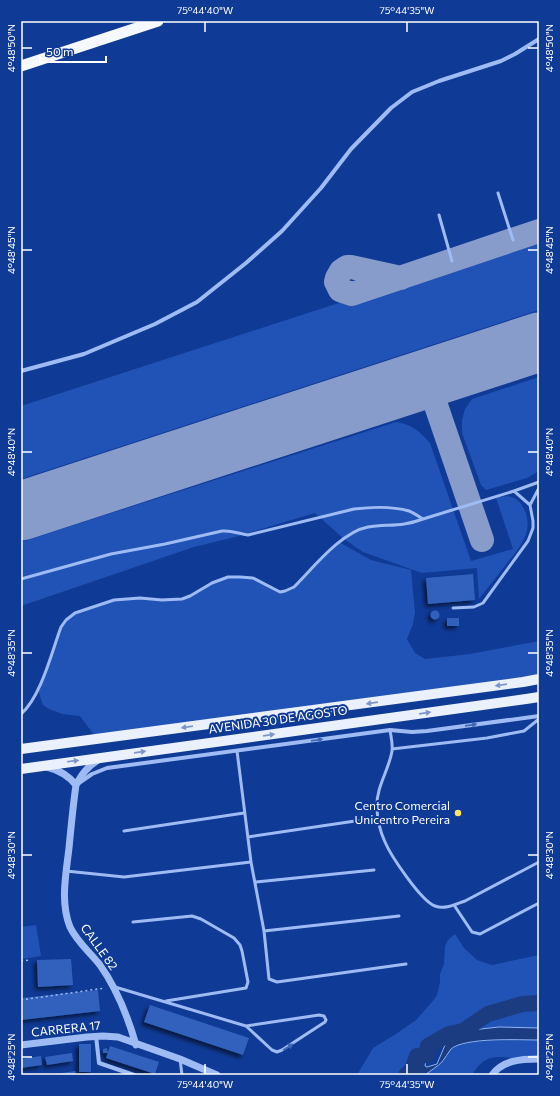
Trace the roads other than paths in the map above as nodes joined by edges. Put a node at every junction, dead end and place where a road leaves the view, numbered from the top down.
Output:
1 (158, 21) edge
2 (539, 39) edge
3 (21, 66) edge
4 (498, 193) dead end
5 (439, 215) dead end
6 (513, 240) dead end
7 (452, 261) dead end
8 (21, 371) edge
9 (539, 482) edge
10 (539, 488) edge
11 (514, 491) junction
12 (530, 505) junction
13 (423, 519) junction
14 (21, 579) edge
15 (453, 608) dead end
16 (539, 679) edge
17 (539, 697) edge
18 (21, 714) edge
19 (539, 717) edge
20 (387, 718) junction
21 (390, 730) junction
22 (21, 749) edge
23 (392, 749) junction
24 (237, 751) junction
25 (102, 758) junction
26 (41, 765) junction
27 (21, 769) edge
28 (76, 785) junction
29 (244, 813) junction
30 (362, 820) dead end
31 (124, 831) dead end
32 (248, 837) junction
33 (251, 862) junction
34 (539, 862) edge
35 (374, 870) dead end
36 (66, 871) junction
37 (256, 882) junction
38 (539, 903) edge
39 (454, 905) junction
40 (398, 916) dead end
41 (133, 922) dead end
42 (264, 931) junction
43 (406, 964) dead end
44 (113, 987) junction
45 (164, 1001) junction
46 (246, 1026) junction
47 (96, 1036) junction
48 (21, 1045) edge
49 (136, 1045) junction
50 (180, 1059) junction
51 (539, 1059) edge
52 (118, 1070) junction
53 (118, 1075) edge
54 (134, 1075) edge
55 (182, 1075) edge
56 (217, 1075) edge
57 (492, 1075) edge

1 - 3 highway
2 - 8 street
4 - 6 lane
5 - 7 lane
9 - 11 lane
10 - 12 lane
11 - 12 lane
11 - 13 lane
12 - 15 lane
13 - 14 lane
13 - 18 lane
16 -> 22 main road, AVENIDA 30 DE AGOSTO
20 -> 17 main road, AVENIDA 30 DE AGOSTO
21 -> 19 street
19 - 23 lane
20 - 21 street
25 -> 20 main road, AVENIDA 30 DE AGOSTO
21 - 23 lane
24 -> 21 street
23 - 39 lane
24 - 28 street
24 - 29 lane
26 -> 25 main road, AVENIDA 30 DE AGOSTO
25 - 28 street, CALLE 82
26 - 27 main road, AVENIDA 30 DE AGOSTO
26 - 28 street
28 - 36 street, CALLE 82
29 - 31 lane
29 - 32 lane
30 - 32 lane
32 - 33 lane
33 - 36 lane
33 - 37 lane
34 - 39 lane
35 - 37 lane
36 - 44 street, CALLE 82
37 - 42 lane
38 - 39 lane
40 - 42 lane
41 - 45 lane
42 - 43 lane
44 - 45 lane
44 - 49 street, CALLE 82
45 - 46 lane
46 -> 46 lane
47 - 48 street, CARRERA 17
47 - 49 street, CARRERA 17
47 - 52 street
49 - 50 street, CARRERA 17
50 - 55 lane
50 - 56 street, CARRERA 17
51 - 57 street
52 - 53 street
52 - 54 street

